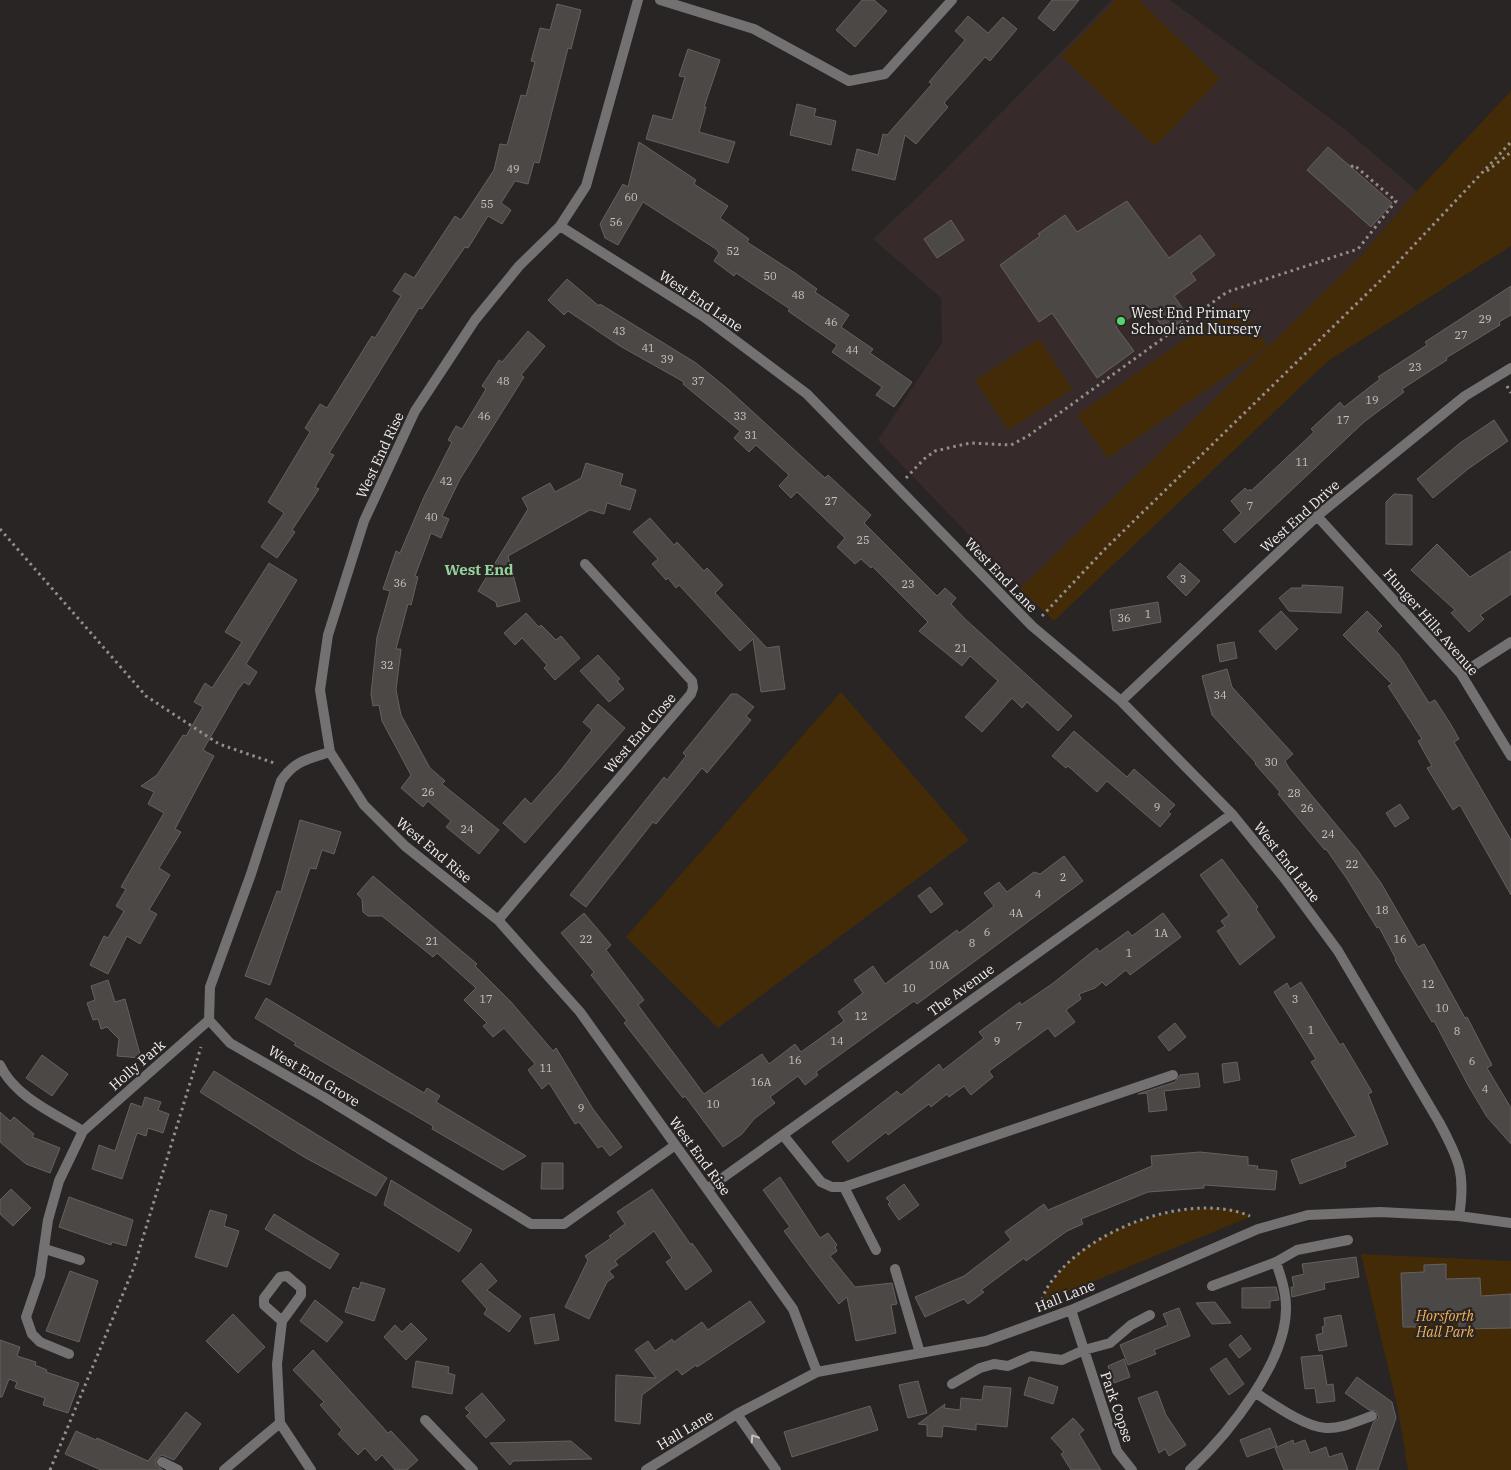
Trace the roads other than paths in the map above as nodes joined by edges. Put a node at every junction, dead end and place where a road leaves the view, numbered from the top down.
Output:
1 (638, 0) edge
2 (660, 0) edge
3 (952, 0) edge
4 (560, 226) junction
5 (1511, 368) edge
6 (1317, 516) junction
7 (585, 564) dead end
8 (1511, 642) edge
9 (1461, 674) junction
10 (1121, 701) junction
11 (330, 752) junction
12 (1511, 756) edge
13 (1232, 814) junction
14 (498, 920) junction
15 (209, 1020) junction
16 (0, 1065) edge
17 (1173, 1075) dead end
18 (83, 1131) junction
19 (783, 1134) junction
20 (674, 1146) junction
21 (844, 1187) junction
22 (707, 1189) junction
23 (1459, 1216) junction
24 (1511, 1223) edge
25 (1348, 1240) dead end
26 (45, 1249) junction
27 (876, 1250) dead end
28 (80, 1260) dead end
29 (1276, 1262) junction
30 (895, 1269) dead end
31 (1212, 1286) dead end
32 (1070, 1310) junction
33 (1150, 1315) dead end
34 (282, 1321) dead end
35 (1084, 1350) junction
36 (920, 1353) junction
37 (69, 1354) dead end
38 (817, 1372) junction
39 (952, 1384) dead end
40 (1256, 1393) junction
41 (737, 1414) junction
42 (1372, 1416) dead end
43 (425, 1420) dead end
44 (280, 1424) junction
45 (162, 1462) dead end
46 (773, 1466) edge
47 (178, 1470) edge
48 (224, 1470) edge
49 (311, 1470) edge
50 (472, 1470) edge
51 (646, 1470) edge
52 (1131, 1470) edge
53 (1190, 1470) edge

1 - 4 street
2 - 3 street
4 - 10 street, West End Lane
4 - 11 street, West End Rise
5 - 6 street, West End Drive
6 - 9 street, Hunger Hills Avenue
6 - 10 street, West End Drive
7 - 14 street, West End Close
8 - 9 street
9 - 12 street, Hunger Hills Avenue
10 - 13 street, West End Lane
11 - 14 street, West End Rise
11 - 15 street
13 - 19 street, The Avenue
13 - 23 street, West End Lane
14 - 20 street, West End Rise
15 - 18 street, Holly Park
15 - 20 street, West End Grove
16 - 18 street
17 - 21 street
18 - 26 street, Holly Park
19 - 21 street
19 - 22 street, The Avenue
20 - 22 street, West End Rise
21 - 27 street
22 - 38 street, West End Rise
23 - 24 street, Hall Lane
23 - 32 street, Hall Lane
25 - 29 street
26 - 28 street
26 - 37 street, Holly Park
29 - 31 street
29 - 40 street
30 - 36 street
32 - 35 street, Park Copse
32 - 36 street, Hall Lane
33 - 35 street
34 - 44 street
35 - 39 street
35 - 52 street, Park Copse
36 - 38 street, Hall Lane
38 - 41 street, Hall Lane
40 - 42 street
40 - 53 street
46 -> 41 street
41 - 51 street, Hall Lane
43 - 50 street
44 - 48 street
44 - 49 street
45 - 47 street

